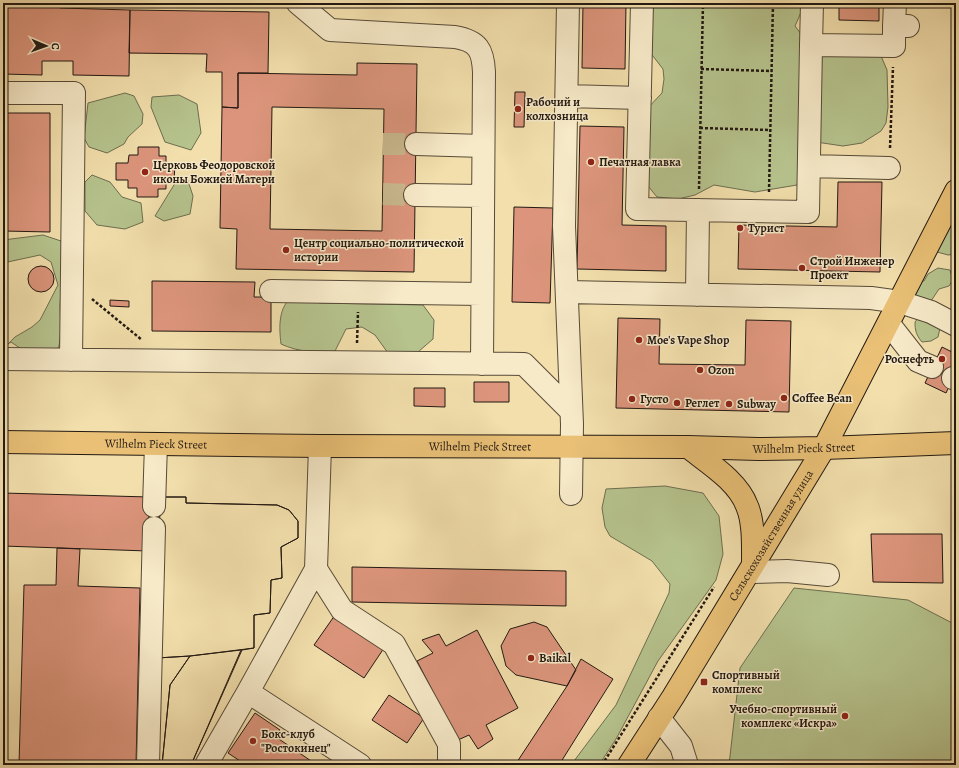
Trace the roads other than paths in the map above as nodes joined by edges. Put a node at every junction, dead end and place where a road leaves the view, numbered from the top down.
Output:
1 (298, 3) edge
2 (568, 3) edge
3 (642, 3) edge
4 (812, 3) edge
5 (895, 3) edge
6 (811, 45) junction
7 (3, 93) edge
8 (566, 96) junction
9 (640, 98) junction
10 (416, 144) tunnel mouth
11 (483, 146) junction
12 (809, 166) junction
13 (889, 168) road end
14 (956, 191) edge
15 (415, 195) tunnel mouth
16 (483, 196) junction
17 (698, 210) junction
18 (271, 291) dead end
19 (566, 292) junction
20 (482, 294) junction
21 (697, 295) junction
22 (900, 302) junction
23 (889, 324) junction
24 (956, 324) edge
25 (3, 359) edge
26 (71, 360) junction
27 (482, 364) junction
28 (932, 368) dead end
29 (572, 411) junction
30 (3, 442) edge
31 (956, 443) edge
32 (156, 444) junction
33 (320, 446) junction
34 (572, 446) junction
35 (688, 447) junction
36 (824, 448) junction
37 (571, 494) dead end
38 (154, 506) dead end
39 (154, 528) dead end
40 (752, 568) junction
41 (316, 569) junction
42 (828, 575) dead end
43 (248, 692) junction
44 (659, 718) junction
45 (148, 765) edge
46 (206, 765) edge
47 (360, 765) edge
48 (449, 765) edge
49 (629, 765) edge
50 (687, 765) edge

1 - 11 lane
2 - 8 lane
3 - 9 lane
4 - 6 lane
5 - 6 lane
6 - 12 lane
7 - 26 lane
8 - 9 lane
8 - 19 lane
9 - 17 lane
10 - 11 lane
11 - 16 lane
12 - 13 lane
12 - 17 lane
14 - 22 main road, Сельскохозяйственная улица
15 - 16 lane
16 - 20 lane
17 - 21 lane
18 - 20 lane
19 - 21 lane
19 - 29 lane
20 - 27 lane
21 - 22 lane
22 - 23 main road, Сельскохозяйственная улица
22 - 24 lane
23 - 28 lane
23 - 36 main road, Сельскохозяйственная улица
25 - 26 lane
26 - 27 lane
27 - 29 lane
29 - 34 lane
30 - 32 main road, Wilhelm Pieck Street
31 - 36 main road, Wilhelm Pieck Street
32 - 33 main road, Wilhelm Pieck Street
32 - 38 lane
33 - 34 main road, Wilhelm Pieck Street
33 - 41 lane
34 - 35 main road, Wilhelm Pieck Street
34 - 37 lane
35 - 36 main road, Wilhelm Pieck Street
35 - 40 main road
36 - 40 main road, Сельскохозяйственная улица
39 - 45 lane
40 - 42 lane
40 - 44 main road, Сельскохозяйственная улица
41 - 43 lane
41 - 48 lane
43 - 46 lane
43 - 47 lane
44 - 49 main road, Сельскохозяйственная улица
44 - 50 lane

